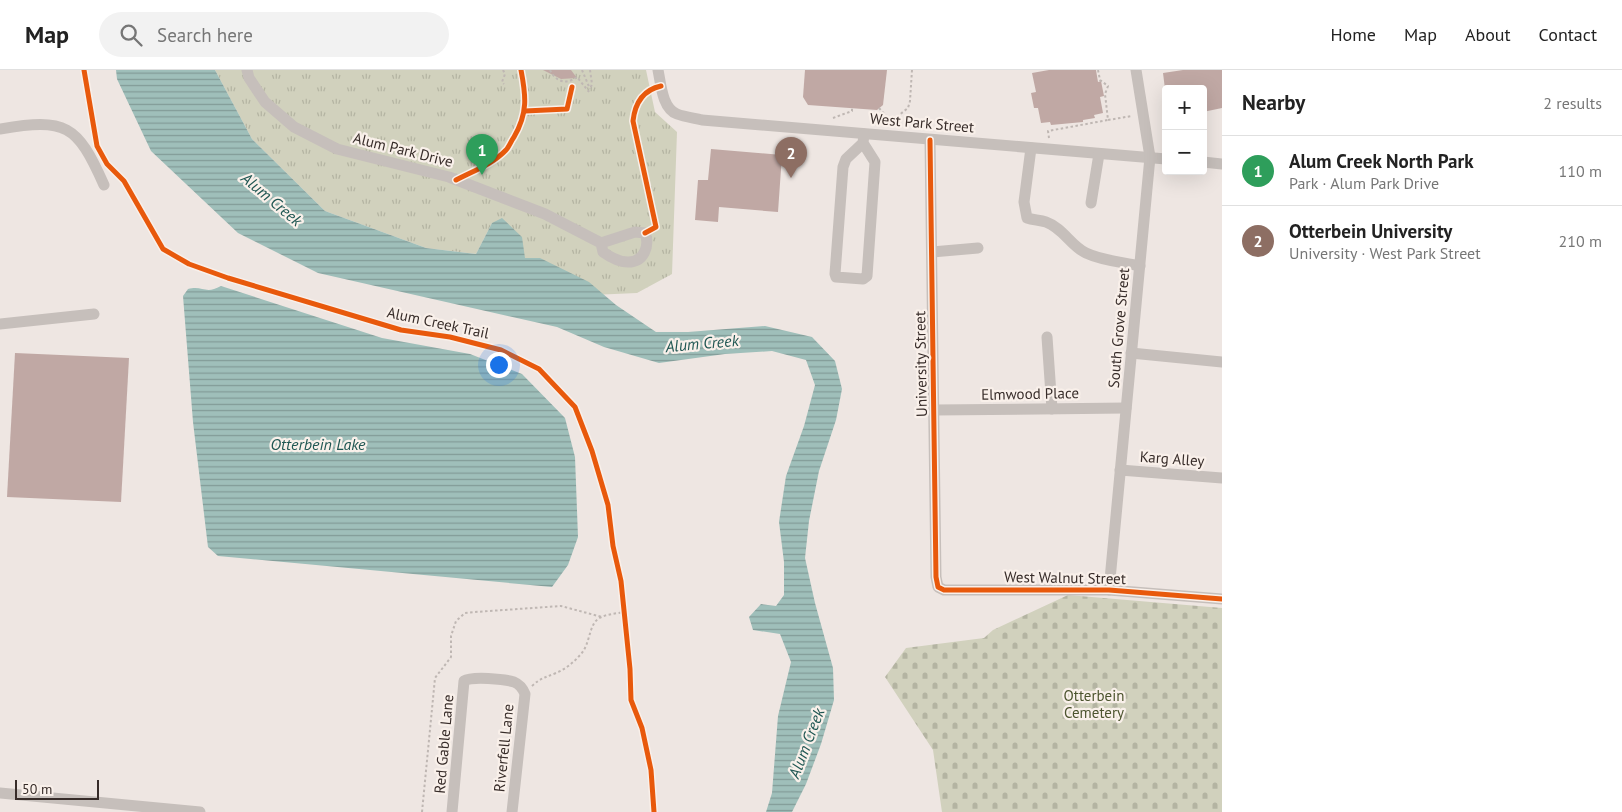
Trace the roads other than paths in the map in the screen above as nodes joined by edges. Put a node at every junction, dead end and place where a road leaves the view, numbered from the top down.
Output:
1 (247, 70) edge
2 (658, 70) edge
3 (1136, 70) edge
4 (0, 128) edge
5 (863, 138) junction
6 (930, 140) junction
7 (1031, 148) junction
8 (1099, 154) junction
9 (1150, 157) junction
10 (1162, 158) edge
11 (1207, 162) edge
12 (1222, 164) edge
13 (104, 185) dead end
14 (1091, 203) dead end
15 (601, 243) dead end
16 (978, 248) dead end
17 (932, 252) junction
18 (1140, 266) junction
19 (94, 314) dead end
20 (0, 324) edge
21 (1047, 338) dead end
22 (1131, 353) junction
23 (1222, 362) edge
24 (1126, 408) junction
25 (1052, 409) junction
26 (934, 410) junction
27 (1120, 470) junction
28 (1222, 478) edge
29 (938, 587) joint
30 (1109, 590) junction
31 (1222, 599) edge
32 (495, 680) joint
33 (0, 793) edge
34 (200, 812) edge
35 (452, 812) edge
36 (512, 812) edge

1 - 15 street, Alum Park Drive
2 - 5 street, West Park Street
3 - 9 street, South Grove Street
4 - 13 street
5 - 5 street
5 - 6 street, West Park Street
6 - 7 street, West Park Street
6 - 17 street, University Street
7 - 8 street, West Park Street
7 - 18 street
8 - 9 street, West Park Street
8 - 14 street
9 - 10 street, West Park Street
9 - 18 street, South Grove Street
11 - 12 street
16 - 17 street
17 - 26 street, University Street
18 - 22 street, South Grove Street
19 - 20 street
21 - 25 street
22 - 23 street
22 - 24 street, South Grove Street
24 - 25 street, Elmwood Place
24 - 27 street, South Grove Street
25 - 26 street, Elmwood Place
26 - 29 street, University Street
27 - 28 street, Karg Alley
27 - 30 street, South Grove Street
29 - 30 street, West Walnut Street
30 - 31 street, West Walnut Street
32 - 35 street, Red Gable Lane
32 - 36 street, Riverfell Lane
33 - 34 street

